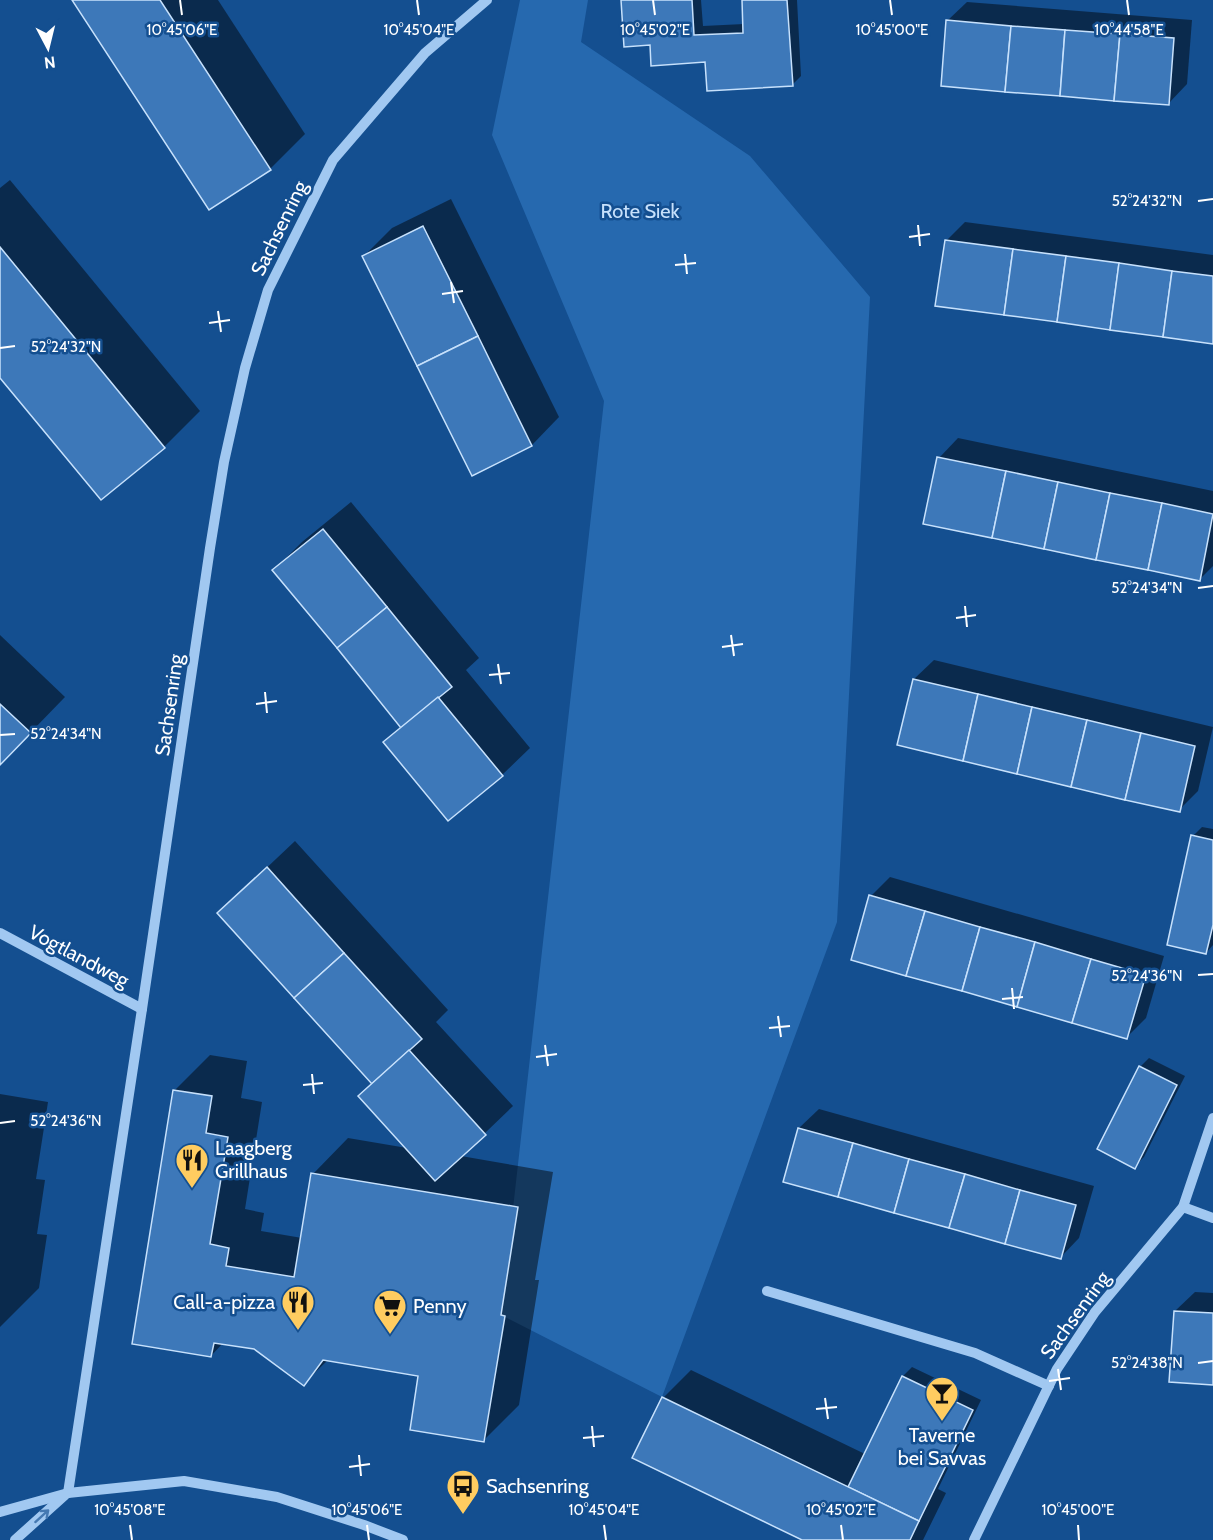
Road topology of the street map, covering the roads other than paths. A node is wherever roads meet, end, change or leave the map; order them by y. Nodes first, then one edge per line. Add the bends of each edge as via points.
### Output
1 (487, 0) edge
2 (0, 933) edge
3 (142, 1009) junction
4 (1213, 1118) edge
5 (1183, 1206) junction
6 (1213, 1218) edge
7 (768, 1291) dead end
8 (1049, 1386) junction
9 (68, 1493) junction
10 (0, 1512) edge
11 (15, 1540) edge
12 (403, 1540) edge
13 (974, 1540) edge

1 - 3 street, Sachsenring via 425,54 333,160 268,290 237,397 224,462
2 - 3 street, Vogtlandweg
3 - 9 street, Sachsenring
4 - 5 street, Sachsenring
5 - 6 street
5 - 8 street, Sachsenring via 1095,1312
7 - 8 street via 975,1353
8 - 13 street, Sachsenring
9 - 10 street
11 -> 9 street
9 - 12 street via 184,1481 277,1497

